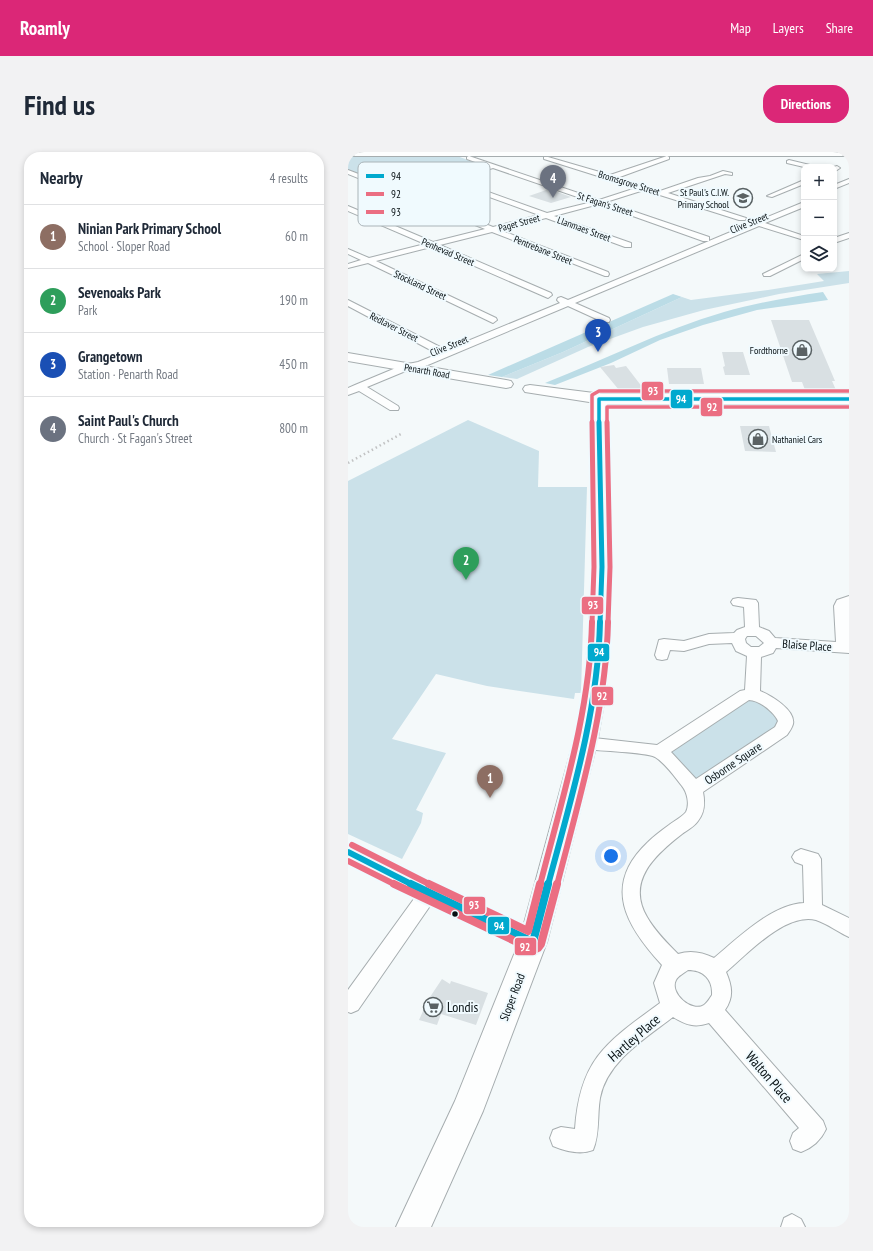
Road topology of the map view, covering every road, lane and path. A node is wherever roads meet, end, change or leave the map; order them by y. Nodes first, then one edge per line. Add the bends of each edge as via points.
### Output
1 (413, 153) edge
2 (624, 153) edge
3 (674, 153) edge
4 (723, 153) edge
5 (801, 153) edge
6 (348, 154) edge
7 (468, 154) edge
8 (540, 154) junction
9 (605, 154) junction
10 (849, 154) edge
11 (485, 162) edge
12 (789, 162) dead end
13 (490, 164) edge
14 (801, 165) edge
15 (494, 166) junction
16 (572, 166) junction
17 (490, 167) edge
18 (348, 172) edge
19 (730, 174) dead end
20 (358, 176) edge
21 (609, 178) junction
22 (849, 181) edge
23 (801, 183) edge
24 (849, 186) edge
25 (643, 188) junction
26 (837, 189) edge
27 (837, 189) edge
28 (661, 193) junction
29 (490, 195) edge
30 (770, 196) dead end
31 (801, 201) edge
32 (600, 202) junction
33 (801, 205) edge
34 (723, 206) dead end
35 (348, 208) edge
36 (714, 210) junction
37 (358, 212) edge
38 (546, 216) junction
39 (742, 218) dead end
40 (755, 222) junction
41 (389, 226) edge
42 (482, 226) edge
43 (492, 230) junction
44 (849, 235) edge
45 (801, 237) edge
46 (706, 239) junction
47 (837, 240) edge
48 (433, 245) junction
49 (628, 246) dead end
50 (348, 251) edge
51 (801, 257) edge
52 (369, 261) junction
53 (348, 266) edge
54 (605, 274) dead end
55 (767, 274) dead end
56 (548, 295) dead end
57 (564, 301) junction
58 (350, 308) edge
59 (493, 320) dead end
60 (606, 320) dead end
61 (443, 352) junction
62 (348, 357) edge
63 (406, 367) junction
64 (359, 387) junction
65 (348, 392) edge
66 (599, 399) junction
67 (849, 399) edge
68 (394, 408) dead end
69 (849, 600) edge
70 (738, 602) dead end
71 (752, 630) junction
72 (738, 638) junction
73 (770, 643) junction
74 (847, 648) edge
75 (754, 653) junction
76 (662, 655) dead end
77 (752, 694) junction
78 (585, 743) junction
79 (659, 752) junction
80 (694, 789) junction
81 (348, 852) edge
82 (801, 857) dead end
83 (429, 893) junction
84 (813, 911) junction
85 (849, 928) edge
86 (533, 942) junction
87 (675, 965) junction
88 (714, 970) junction
89 (351, 1003) dead end
90 (673, 1005) junction
91 (712, 1011) junction
92 (561, 1138) dead end
93 (801, 1141) dead end
94 (413, 1227) edge

1 - 6 street
1 - 7 street
2 - 3 street
2 - 9 street
3 - 4 street via 715,157
3 - 21 street via 670,157
4 - 5 street
5 - 10 street
7 - 8 street
7 - 11 street, St Fagan's Street
8 - 9 street
8 - 16 street, Bromsgrove Street via 542,157
9 - 16 street
12 - 14 street
13 - 15 street, St Fagan's Street
15 - 17 street
15 - 32 street, St Fagan's Street
16 - 21 street, Bromsgrove Street
18 - 20 street, Pentrebane Street
19 - 28 street via 725,172
21 - 25 street, Bromsgrove Street
22 - 26 street
23 - 30 street
24 - 27 street
25 - 28 street, Bromsgrove Street
25 - 32 street, Paget Street
28 - 36 street, Bromsgrove Street
29 - 38 street, Llanmaes Street
31 - 40 street, Clive Street
32 - 38 street, Paget Street
32 - 46 street, St Fagan's Street
33 - 40 street, Clive Street
34 - 36 street
35 - 37 street, Penhevad Street
36 - 39 street, Bromsgrove Street
38 - 43 street, Paget Street
38 - 49 street, Llanmaes Street
40 - 45 street
40 - 46 street, Clive Street
40 - 57 street, Clive Street
41 - 48 street, Penhevad Street
42 - 43 street, Pentrebane Street
43 - 48 street, Paget Street
43 - 54 street, Pentrebane Street
44 - 47 street
46 - 57 street, Clive Street
48 - 52 street, Paget Street
48 - 56 street, Penhevad Street
50 - 52 street, Stockland Street
51 - 55 street
52 - 53 street, Paget Street
52 - 59 street, Stockland Street
57 - 60 street
57 - 61 street, Clive Street
58 - 61 street, Redlaver Street
61 - 63 street, Clive Street via 420,365
62 - 63 street, Penarth Road
63 - 64 street, Clive Street
63 - 66 street, Penarth Road
64 - 65 street, Clive Street
64 - 68 street
66 - 67 street, Penarth Road
66 - 78 street, Sloper Road via 601,613 595,691
69 - 74 street, Blaise Place via 841,606
70 - 71 street via 751,603
71 - 72 street via 742,633
71 - 73 street via 765,634
72 - 75 street via 743,649
72 - 76 street via 709,639 684,646 664,644
73 - 74 street, Blaise Place
73 - 75 street via 768,649
75 - 77 street
77 - 79 street via 745,695
77 - 80 street, Osborne Square via 761,697 780,713 785,719 785,725 781,731
78 - 79 street
78 - 86 street, Sloper Road
79 - 80 street, Osborne Square via 677,767
80 - 87 street via 695,811 690,819 643,857 633,878 633,906 639,921
81 - 83 street
82 - 84 street via 812,859
83 - 86 street
83 - 89 street
84 - 85 street
84 - 88 street via 801,911 774,922
86 - 94 street, Sloper Road via 467,1111
87 - 88 street via 695,961 704,963
87 - 90 street via 665,982 666,992
88 - 91 street via 720,978 722,998
90 - 91 street via 683,1013 693,1016
90 - 92 street, Hartley Place via 614,1052 603,1065 591,1090 585,1142
91 - 93 street, Walton Place via 815,1129

